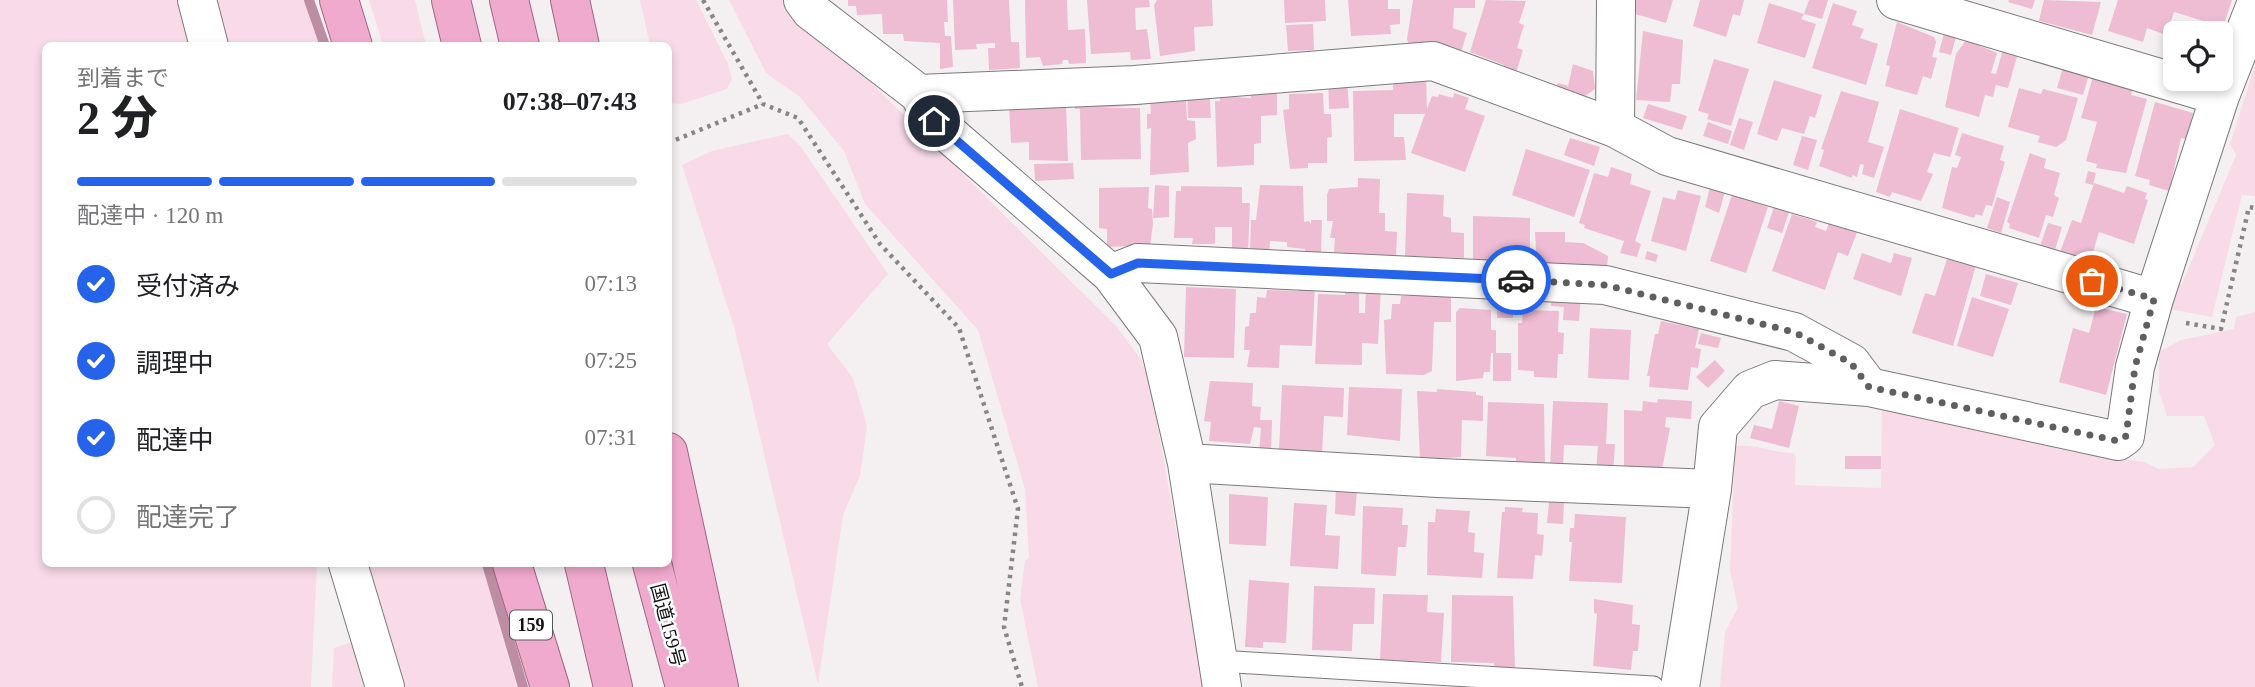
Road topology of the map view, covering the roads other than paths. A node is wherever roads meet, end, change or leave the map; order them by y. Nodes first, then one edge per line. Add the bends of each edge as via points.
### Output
1 (197, 0) edge
2 (340, 0) edge
3 (451, 0) edge
4 (509, 0) edge
5 (570, 0) edge
6 (803, 0) edge
7 (1616, 0) edge
8 (1896, 0) edge
9 (2255, 7) edge
10 (208, 42) edge
11 (352, 42) edge
12 (461, 42) edge
13 (519, 42) edge
14 (579, 42) edge
15 (919, 94) junction
16 (2220, 96) junction
17 (1615, 128) junction
18 (1111, 274) junction
19 (2151, 308) junction
20 (1869, 387) junction
21 (1187, 463) junction
22 (672, 470) edge
23 (1712, 489) junction
24 (349, 567) edge
25 (513, 567) edge
26 (585, 567) edge
27 (653, 567) edge
28 (1220, 674) edge
29 (385, 687) edge
30 (550, 687) edge
31 (613, 687) edge
32 (685, 687) edge
33 (719, 687) edge
34 (1653, 687) edge
35 (1680, 687) edge

1 - 10 street
2 - 11 highway
3 - 12 highway
4 - 13 highway
5 - 14 highway
6 - 15 street
7 - 17 street
8 - 16 street
9 - 16 street
15 - 17 street via 1135,85 1433,61
15 - 18 street via 934,121
16 - 19 street
17 - 19 street via 1667,156
18 - 20 street via 1138,263 1605,285 1794,332 1851,363
18 - 21 street via 1158,337
19 - 20 street via 2135,367 2126,436 2118,441
20 - 23 street via 1775,380 1750,390 1718,427
21 - 23 street
21 - 28 street
22 - 33 highway
23 - 35 street
24 - 29 street
25 - 30 highway, 159
26 - 31 highway
27 - 32 highway, 国道159号
28 - 34 lane

